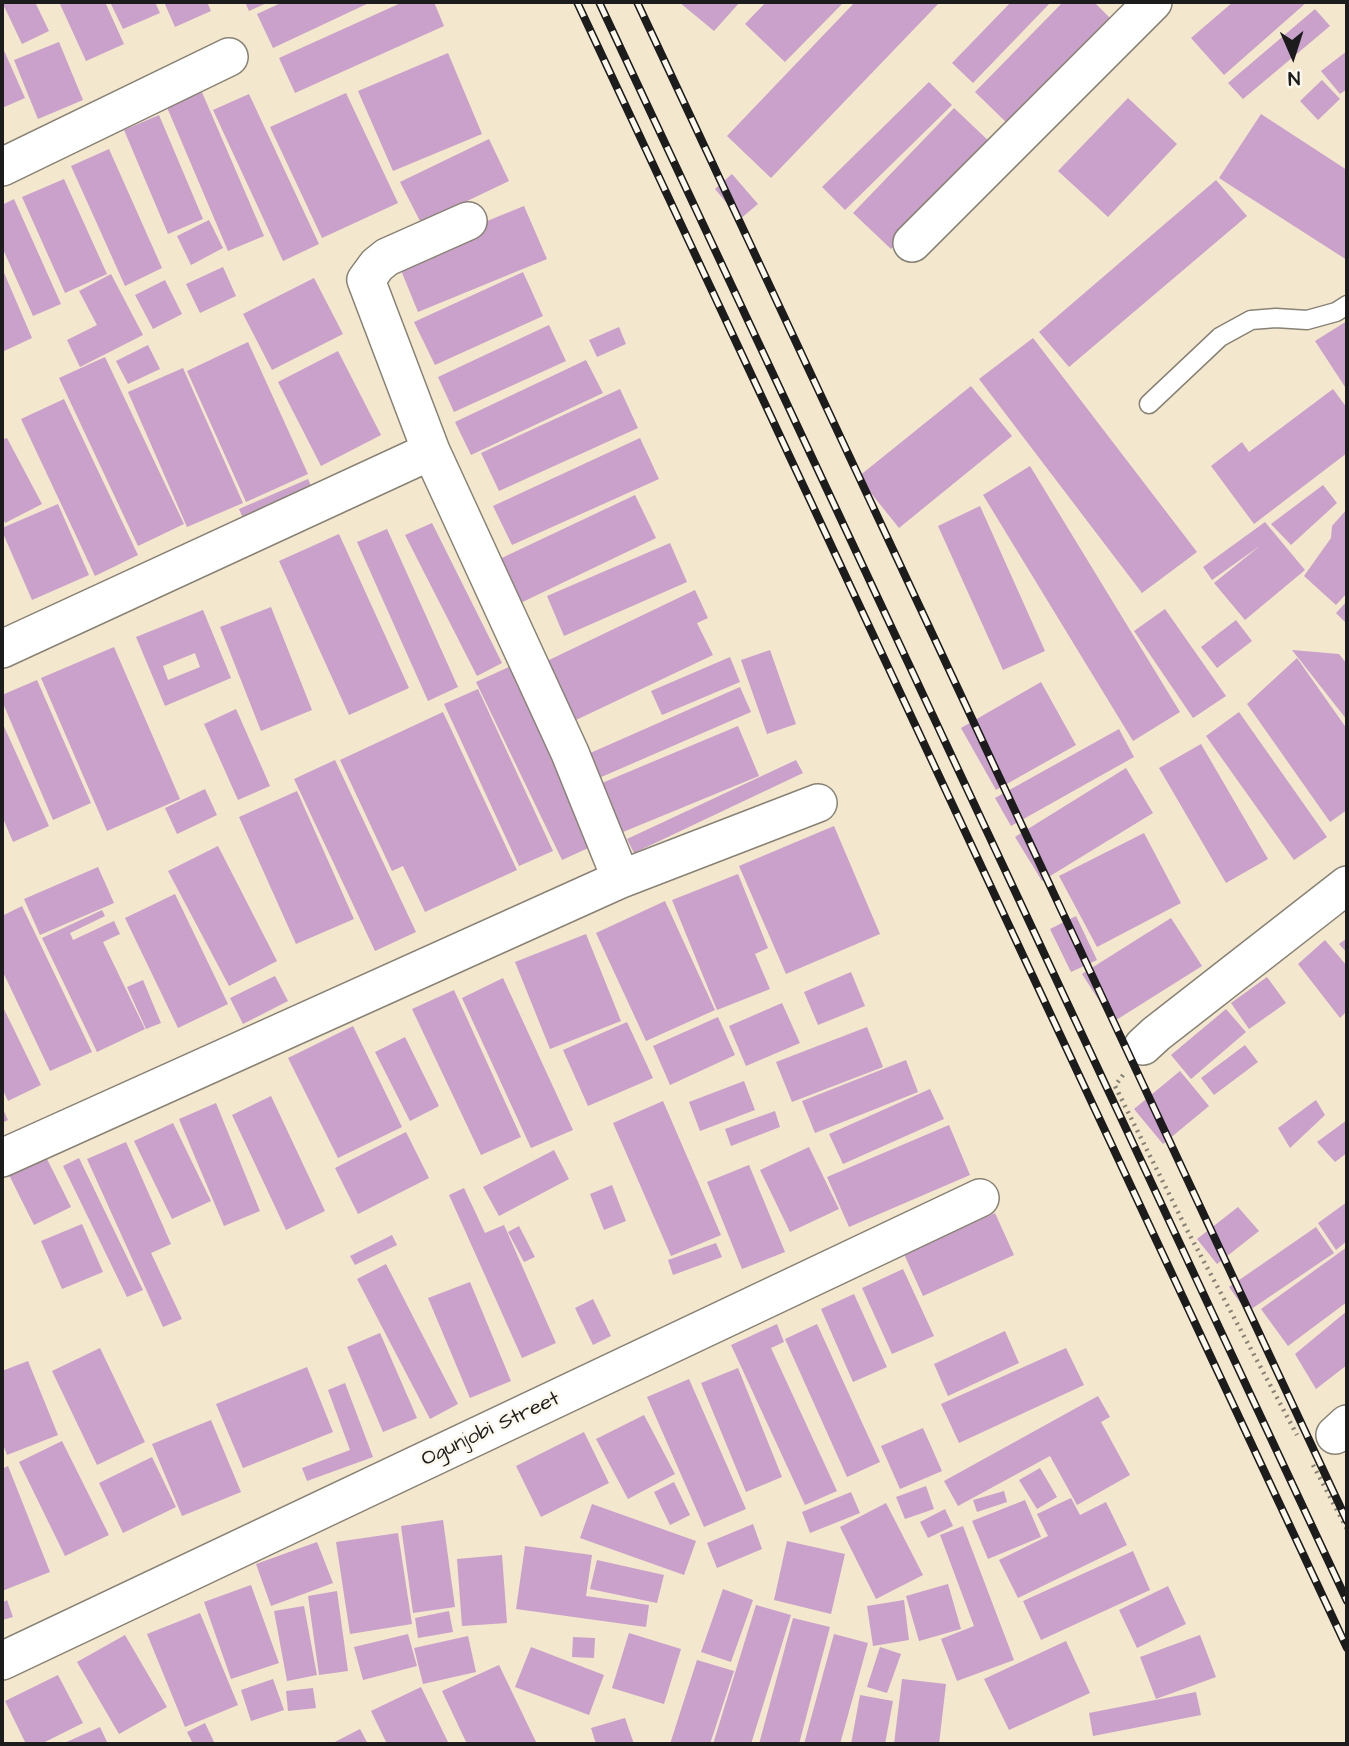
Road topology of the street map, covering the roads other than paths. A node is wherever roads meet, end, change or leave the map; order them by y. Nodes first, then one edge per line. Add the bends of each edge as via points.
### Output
1 (1153, 2) edge
2 (229, 57) dead end
3 (2, 167) edge
4 (468, 221) dead end
5 (912, 243) dead end
6 (1347, 305) edge
7 (1149, 404) dead end
8 (432, 451) junction
9 (2, 649) edge
10 (818, 803) dead end
11 (621, 879) junction
12 (1347, 885) edge
13 (1143, 1046) road end
14 (2, 1158) edge
15 (980, 1198) dead end
16 (2, 1661) edge

1 - 5 street
2 - 3 street
4 - 8 street via 387,257 366,280
6 - 7 lane via 1307,320 1251,320 1220,337
8 - 9 street
8 - 11 street via 570,753
10 - 11 street
11 - 14 street
12 - 13 street
15 - 16 street, Ogunjobi Street

